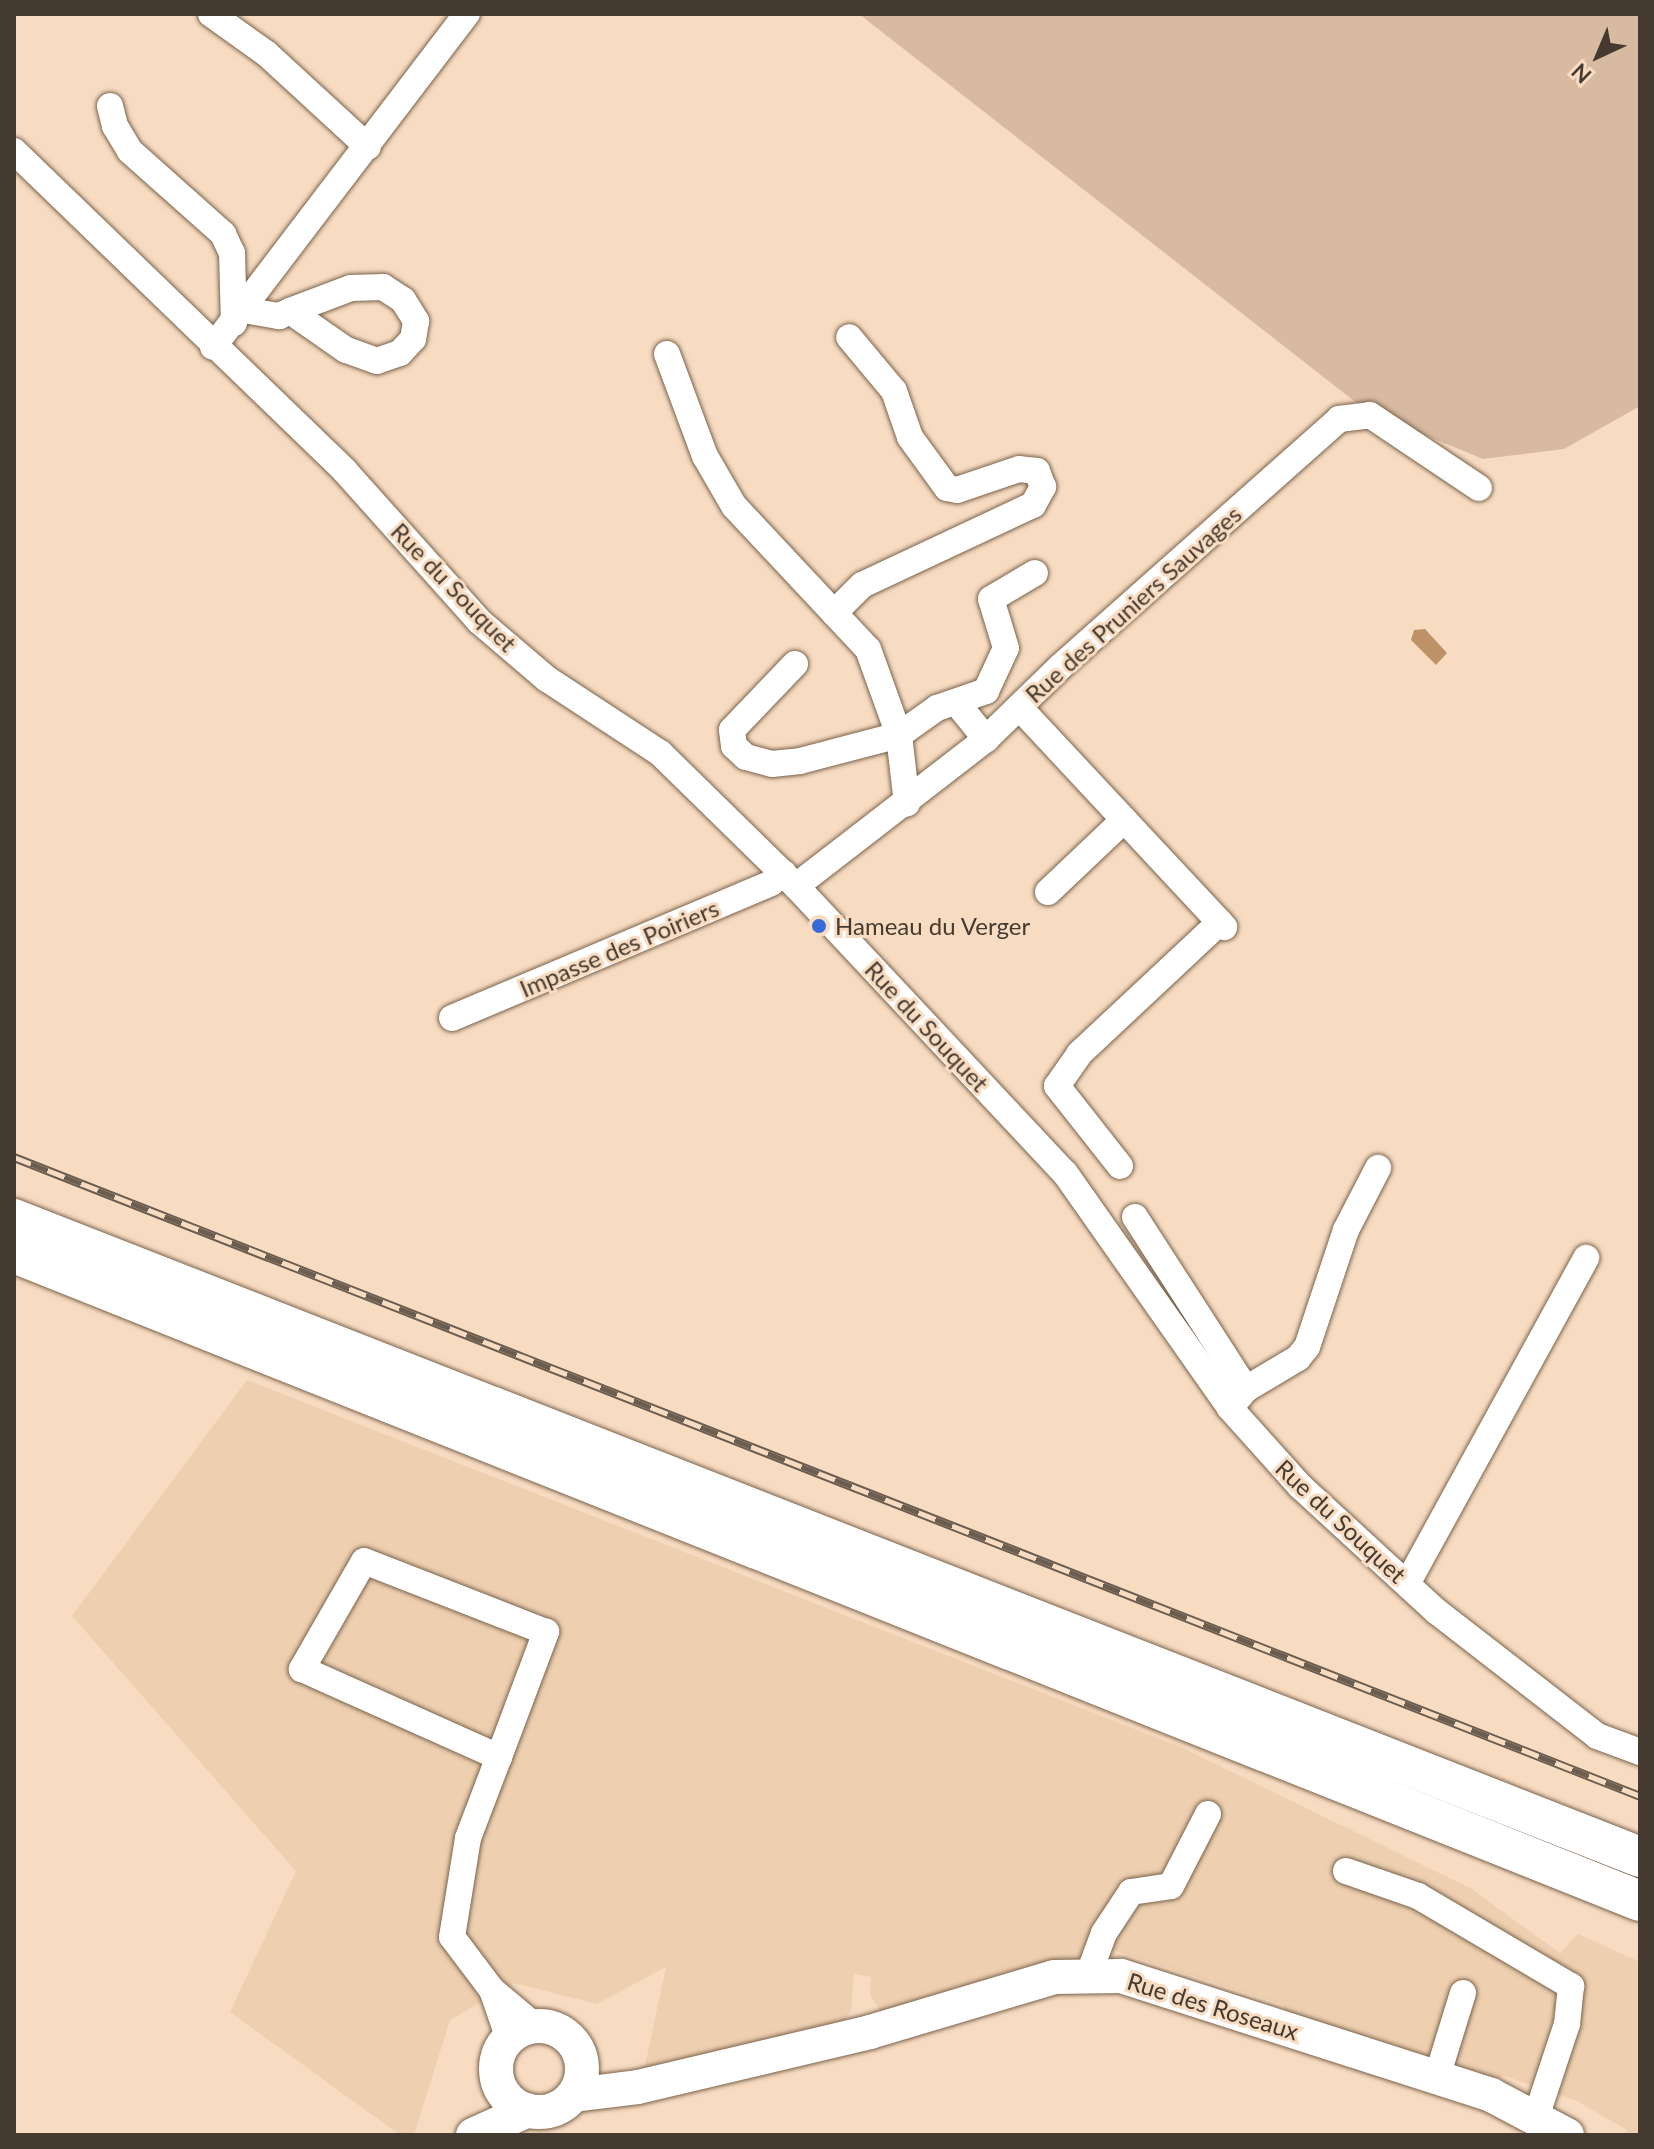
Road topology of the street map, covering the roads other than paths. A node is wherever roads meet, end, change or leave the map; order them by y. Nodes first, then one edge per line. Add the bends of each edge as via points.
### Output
1 (211, 14) edge
2 (467, 14) edge
3 (110, 106) dead end
4 (368, 147) junction
5 (14, 151) edge
6 (290, 311) dead end
7 (239, 316) junction
8 (849, 337) dead end
9 (213, 347) junction
10 (667, 354) dead end
11 (1479, 488) dead end
12 (1035, 573) dead end
13 (834, 613) junction
14 (795, 664) dead end
15 (956, 702) junction
16 (1019, 707) junction
17 (899, 735) junction
18 (986, 739) junction
19 (907, 804) junction
20 (1124, 820) junction
21 (789, 879) junction
22 (1048, 892) dead end
23 (452, 1018) dead end
24 (1120, 1166) dead end
25 (1378, 1168) dead end
26 (1135, 1217) dead end
27 (14, 1219) edge
28 (14, 1253) edge
29 (1586, 1258) dead end
30 (1238, 1399) junction
31 (1408, 1582) junction
32 (1640, 1752) edge
33 (499, 1757) junction
34 (1294, 1761) junction
35 (1208, 1814) dead end
36 (1640, 1857) edge
37 (1346, 1871) dead end
38 (1640, 1892) edge
39 (1640, 1901) edge
40 (1088, 1976) junction
41 (1463, 1993) dead end
42 (522, 2033) junction
43 (1437, 2077) junction
44 (578, 2083) junction
45 (516, 2102) junction
46 (1536, 2117) junction
47 (481, 2130) edge
48 (1567, 2135) edge

1 - 4 street via 303,85
2 - 4 street
3 - 7 street via 130,151 223,234 232,253
4 - 7 street
5 - 9 street, Rue du Souquet
6 - 7 street
7 - 9 street
8 - 13 street via 894,391 910,437 947,488 957,490 1019,469 1037,471 1043,487 1033,505 862,585
9 - 21 street, Rue du Souquet via 345,471 479,621 547,679 660,753
10 - 13 street via 705,456 734,506
11 - 16 street, Rue des Pruniers Sauvages via 1370,415 1339,419
12 - 15 street via 991,599 1006,648 1003,664 986,691
13 - 17 street via 868,649
14 - 17 street via 732,730 734,746 746,757 772,764 800,761
15 - 17 street
15 - 18 street
16 - 18 street, Rue des Pruniers Sauvages
16 - 20 street
17 - 19 street
18 - 19 street, Rue des Pruniers Sauvages
19 - 21 street, Rue des Pruniers Sauvages
20 - 22 street
20 - 24 street via 1222,924 1079,1054 1057,1086
21 - 23 street, Impasse des Poiriers
21 - 30 street, Rue du Souquet via 1065,1173
25 - 30 street via 1346,1230 1307,1347
26 - 30 street via 1240,1372
27 - 36 highway
28 - 34 highway
29 - 31 street
30 - 31 street, Rue du Souquet via 1300,1486
31 - 32 street, Rue du Souquet via 1436,1611 1597,1736
33 - 33 street via 546,1632 364,1561 302,1669
33 - 42 street via 468,1838 452,1937
34 - 38 highway
34 - 39 highway
35 - 40 street via 1171,1886 1131,1892 1104,1933
37 - 46 street via 1418,1896 1571,1986 1567,2024
40 - 43 main road, Rue des Roseaux via 1121,1976
40 - 44 main road, Rue des Roseaux via 1054,1977 870,2032 615,2090
41 - 43 street
42 - 44 main road via 563,2033 574,2043
42 - 45 main road via 497,2065
43 - 46 main road, Rue des Roseaux
44 - 45 main road, Rue des Roseaux via 553,2110
45 - 47 main road
46 - 48 main road, Rue des Roseaux

